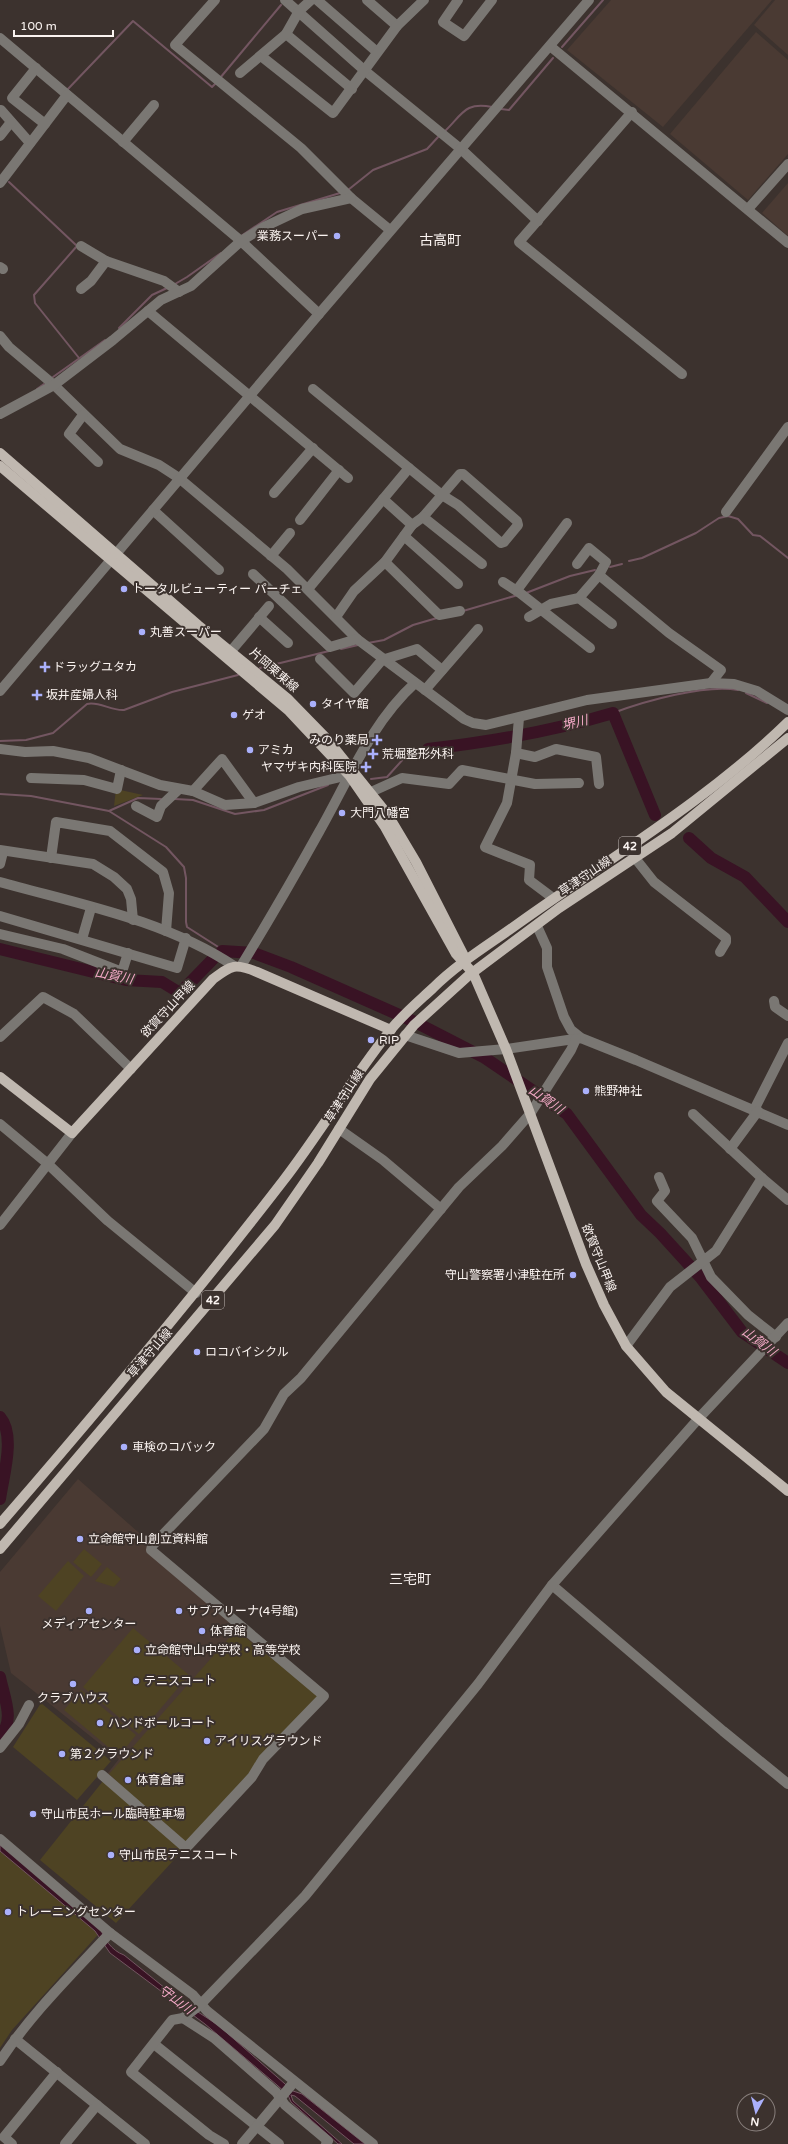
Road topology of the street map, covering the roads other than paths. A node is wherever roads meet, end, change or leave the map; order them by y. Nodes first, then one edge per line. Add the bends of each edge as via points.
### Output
1 (215, 0) edge
2 (285, 0) edge
3 (311, 0) edge
4 (316, 0) edge
5 (367, 0) edge
6 (458, 0) edge
7 (492, 0) edge
8 (590, 0) edge
9 (421, 1) edge
10 (299, 11) junction
11 (397, 26) junction
12 (286, 34) junction
13 (2, 42) edge
14 (550, 46) junction
15 (377, 52) junction
16 (261, 56) junction
17 (36, 68) junction
18 (364, 70) junction
19 (240, 73) dead end
20 (352, 89) junction
21 (67, 95) junction
22 (154, 105) dead end
23 (1, 110) edge
24 (632, 112) junction
25 (11, 122) junction
26 (45, 124) junction
27 (0, 136) edge
28 (123, 142) junction
29 (30, 143) junction
30 (462, 150) junction
31 (788, 164) edge
32 (0, 183) edge
33 (351, 198) junction
34 (748, 209) junction
35 (538, 221) junction
36 (390, 230) junction
37 (240, 241) junction
38 (788, 243) edge
39 (82, 246) dead end
40 (106, 261) junction
41 (81, 289) dead end
42 (179, 292) junction
43 (148, 311) junction
44 (319, 314) junction
45 (0, 336) edge
46 (682, 374) dead end
47 (54, 385) junction
48 (313, 389) dead end
49 (250, 396) junction
50 (0, 414) edge
51 (83, 415) junction
52 (788, 427) edge
53 (313, 448) junction
54 (0, 453) edge
55 (98, 462) dead end
56 (0, 466) edge
57 (409, 468) junction
58 (339, 470) junction
59 (180, 478) junction
60 (348, 478) dead end
61 (274, 494) dead end
62 (442, 495) junction
63 (383, 499) junction
64 (153, 510) junction
65 (726, 512) dead end
66 (423, 517) junction
67 (300, 520) dead end
68 (567, 524) dead end
69 (412, 525) junction
70 (290, 532) dead end
71 (404, 536) junction
72 (271, 556) junction
73 (114, 557) junction
74 (385, 562) junction
75 (482, 564) dead end
76 (577, 564) dead end
77 (218, 570) dead end
78 (253, 574) dead end
79 (599, 575) junction
80 (502, 582) dead end
81 (458, 584) dead end
82 (308, 589) junction
83 (521, 593) junction
84 (579, 598) junction
85 (269, 606) dead end
86 (542, 610) junction
87 (460, 611) dead end
88 (259, 617) junction
89 (336, 617) junction
90 (529, 617) dead end
91 (612, 624) dead end
92 (478, 629) dead end
93 (288, 643) dead end
94 (361, 643) junction
95 (590, 648) dead end
96 (231, 650) junction
97 (320, 659) dead end
98 (382, 660) junction
99 (442, 670) junction
100 (415, 682) junction
101 (711, 683) junction
102 (425, 690) junction
103 (0, 691) edge
104 (788, 710) edge
105 (519, 718) junction
106 (788, 722) edge
107 (788, 738) edge
108 (0, 749) edge
109 (516, 753) junction
110 (121, 770) junction
111 (351, 772) junction
112 (31, 778) dead end
113 (512, 778) junction
114 (579, 784) dead end
115 (599, 784) dead end
116 (179, 788) junction
117 (193, 791) junction
118 (371, 792) junction
119 (254, 803) junction
120 (136, 806) dead end
121 (2, 851) edge
122 (51, 858) junction
123 (635, 858) junction
124 (0, 864) edge
125 (0, 882) edge
126 (553, 898) junction
127 (92, 908) junction
128 (0, 916) edge
129 (133, 920) junction
130 (537, 926) junction
131 (166, 931) junction
132 (0, 934) edge
133 (186, 938) junction
134 (82, 939) junction
135 (720, 952) dead end
136 (128, 953) junction
137 (465, 962) junction
138 (238, 966) junction
139 (473, 973) junction
140 (774, 1001) dead end
141 (788, 1016) edge
142 (390, 1030) junction
143 (405, 1035) junction
144 (0, 1037) edge
145 (578, 1039) junction
146 (788, 1043) edge
147 (506, 1049) junction
148 (131, 1069) junction
149 (0, 1077) edge
150 (756, 1110) junction
151 (530, 1114) junction
152 (693, 1114) dead end
153 (0, 1124) edge
154 (788, 1125) edge
155 (339, 1129) junction
156 (72, 1133) junction
157 (730, 1149) junction
158 (48, 1164) junction
159 (659, 1177) dead end
160 (762, 1178) junction
161 (788, 1200) edge
162 (441, 1209) junction
163 (0, 1225) edge
164 (704, 1261) junction
165 (196, 1293) junction
166 (788, 1322) edge
167 (776, 1337) junction
168 (626, 1346) junction
169 (699, 1418) junction
170 (788, 1491) edge
171 (0, 1524) edge
172 (0, 1549) edge
173 (552, 1585) junction
174 (30, 1705) dead end
175 (0, 1748) edge
176 (102, 1775) dead end
177 (788, 1784) edge
178 (0, 1839) edge
179 (110, 1933) junction
180 (200, 2005) junction
181 (184, 2018) junction
182 (15, 2039) junction
183 (154, 2044) junction
184 (0, 2061) edge
185 (57, 2072) junction
186 (294, 2082) junction
187 (280, 2099) junction
188 (97, 2105) junction
189 (257, 2127) junction
190 (12, 2144) edge
191 (65, 2144) edge
192 (145, 2144) edge
193 (224, 2144) edge
194 (242, 2144) edge
195 (279, 2144) edge
196 (326, 2144) edge
197 (373, 2144) edge

1 - 33 street via 175,45 300,148
2 - 10 street
3 - 10 street
4 - 15 street
5 - 11 street
6 - 7 street via 443,22 464,36
8 - 14 street
9 - 11 street
10 - 12 street
10 - 18 street
11 - 15 street
12 - 16 street
12 - 20 street
13 - 17 street
14 - 24 street
14 - 30 street
15 - 18 street
16 - 19 street
16 - 20 street via 333,113
17 - 21 street
17 - 26 street via 12,98
18 - 20 street
18 - 30 street
21 - 26 street
21 - 28 street
22 - 28 street
23 - 25 street
24 - 34 street
24 - 35 street
25 - 27 street
25 - 29 street
26 - 29 street
28 - 37 street
29 - 32 street
30 - 35 street
30 - 36 street
31 - 34 street
33 - 36 street
33 - 37 street via 302,209
34 - 38 street
35 - 46 street via 519,242
36 - 44 street
37 - 42 street via 191,286
37 - 44 street
39 - 40 street
40 - 41 street via 91,281
40 - 42 street via 164,281
42 - 43 street via 161,300
43 - 47 street
43 - 49 street
44 - 49 street
45 - 47 street via 9,347
47 - 50 street
47 - 51 street
48 - 57 street
49 - 53 street
49 - 59 street
51 - 55 street via 69,434
51 - 59 street via 120,449 159,465
52 - 65 street
53 - 58 street
53 - 61 street
54 - 73 main road, 片岡栗東線
56 - 73 main road, 片岡栗東線
57 - 62 street
57 - 63 street
58 - 60 street
58 - 67 street
59 - 64 street
59 - 72 street
62 - 62 street via 460,474 464,474 517,521 518,525 501,543 458,505
62 - 66 street
63 - 69 street
63 - 82 street
64 - 73 street
64 - 77 street
66 - 69 street
66 - 75 street
68 - 83 street
69 - 71 street
70 - 72 street
71 - 74 street
71 - 81 street
72 - 82 street
73 - 96 main road, 片岡栗東線
73 - 103 street
73 - 111 main road, 片岡栗東線 via 289,711
74 - 87 street via 439,614
74 - 89 street via 354,591
76 - 79 street via 589,548 606,562
78 - 94 street via 330,647
79 - 84 street
79 - 101 street via 669,633 721,670
80 - 83 street
82 - 89 street
83 - 86 street
84 - 86 street via 550,604
84 - 91 street
85 - 88 street
86 - 90 street
86 - 95 street
88 - 93 street
88 - 96 street
89 - 94 street
92 - 99 street
94 - 98 street
96 - 111 main road, 片岡栗東線 via 287,698 327,739
97 - 98 street via 354,694
98 - 99 street via 417,649
98 - 100 street
99 - 102 street
100 - 102 street
100 - 111 street via 391,708
101 - 104 street via 734,684 757,691
101 - 105 street via 587,700
102 - 105 street via 473,723 486,725
105 - 109 street
106 - 126 main road, 草津守山線 / 42 via 760,749 659,826
107 - 123 main road, 草津守山線 / 42 via 672,833
108 - 110 street via 24,752 53,751 89,758
109 - 113 street
109 - 115 street via 535,757 556,749 596,757
110 - 112 street via 117,789 84,780
110 - 116 street via 160,785
111 - 118 main road, 片岡栗東線
111 - 119 street
111 - 137 main road, 片岡栗東線 via 456,954
111 - 138 street via 316,838
113 - 114 street via 535,784
113 - 118 street via 462,770 449,784 402,778
113 - 126 street via 507,803 485,846 530,865 529,880
116 - 117 street
116 - 120 street via 161,806 157,817
117 - 119 street via 225,805
117 - 119 street via 222,758
118 - 137 main road, 片岡栗東線 via 416,862
121 - 122 street
121 - 124 street
122 - 129 street via 93,864 114,877 127,889 131,899
122 - 131 street via 56,822 110,831 163,872 169,893
123 - 130 main road, 草津守山線 / 42 via 559,908
123 - 135 street via 654,882 726,938
125 - 127 street
126 - 137 main road, 草津守山線 / 42
127 - 129 street
127 - 134 street
128 - 134 street
129 - 131 street
130 - 139 main road, 草津守山線 / 42
130 - 145 street via 547,948 547,967 564,1017
131 - 133 street
132 - 136 street via 63,949 122,972
133 - 136 street via 177,968
133 - 138 street
134 - 136 street
137 - 139 main road, 片岡栗東線
137 - 142 main road, 草津守山線 / 42 via 436,985
138 - 142 main road
138 - 148 main road, 欲賀守山甲線 via 213,979
139 - 143 main road, 草津守山線 / 42 via 431,1008
139 - 147 main road, 欲賀守山甲線
140 - 141 street via 775,1007
142 - 165 main road, 草津守山線 / 42 via 290,1173
143 - 147 street via 459,1053
143 - 155 main road, 草津守山線 / 42 via 370,1079
144 - 148 street via 43,996 74,1014
145 - 147 street
145 - 150 street
145 - 151 street
146 - 150 street
147 - 151 main road, 欲賀守山甲線
148 - 156 main road, 欲賀守山甲線
149 - 156 main road
150 - 154 street
150 - 157 street
151 - 162 street
151 - 168 main road, 欲賀守山甲線 via 592,1278
152 - 157 street
153 - 158 street
155 - 162 street via 383,1160
155 - 172 main road, 草津守山線 / 42 via 301,1188 251,1254
156 - 158 street
157 - 160 street
158 - 163 street
158 - 165 street via 108,1221
159 - 164 street via 665,1191 658,1201 692,1238
160 - 161 street
160 - 164 street via 716,1251
162 - 176 street via 301,1378 284,1394 264,1429 151,1550 324,1696 263,1759 252,1777 186,1848
164 - 167 street via 711,1277 748,1315
164 - 168 street via 670,1288
165 - 171 main road, 草津守山線 / 42
166 - 167 street
167 - 169 street
168 - 169 main road, 欲賀守山甲線 via 666,1392
169 - 170 main road, 欲賀守山甲線
169 - 173 street
173 - 177 street
173 - 180 street via 478,1684 339,1857
174 - 175 street
178 - 179 street
179 - 180 street via 193,1995
179 - 182 street
180 - 181 street
180 - 186 street
181 - 183 street via 172,2020
181 - 187 street via 214,2038 276,2092
182 - 184 street
182 - 185 street
183 - 189 street
183 - 193 street via 131,2072 209,2135
185 - 188 street
185 - 190 street via 4,2137
186 - 187 street
186 - 197 street
187 - 189 street
187 - 196 street via 328,2141
188 - 191 street
188 - 192 street
189 - 194 street
189 - 195 street

